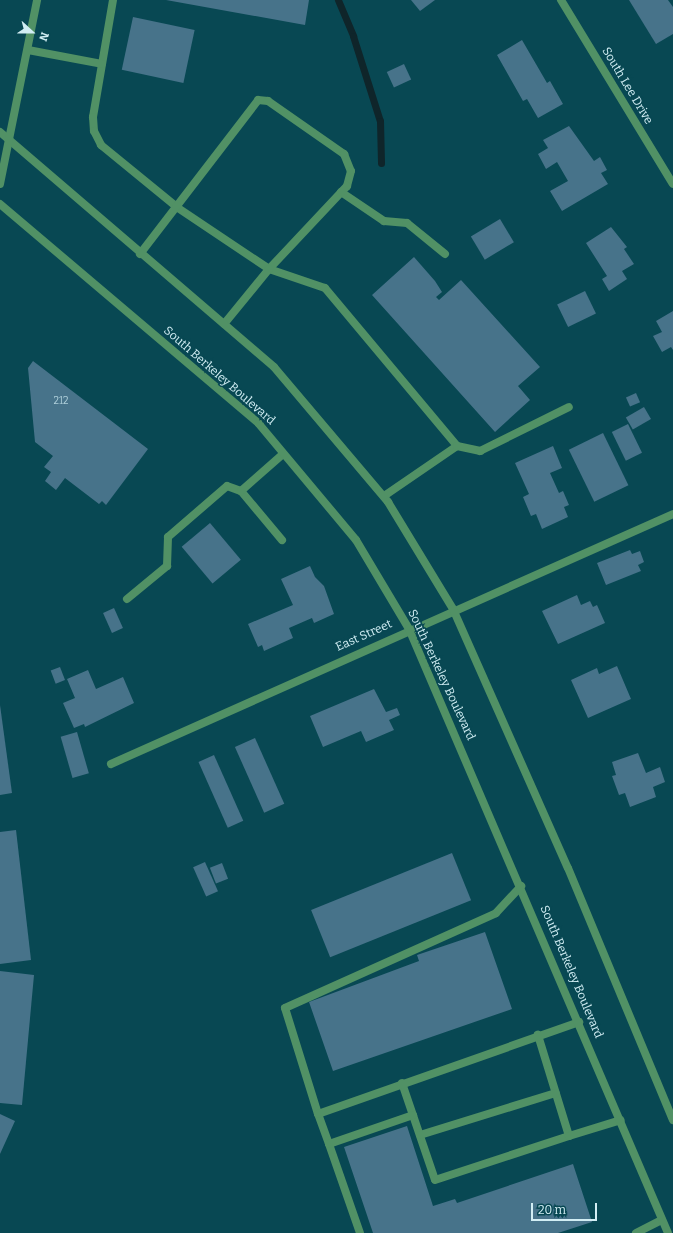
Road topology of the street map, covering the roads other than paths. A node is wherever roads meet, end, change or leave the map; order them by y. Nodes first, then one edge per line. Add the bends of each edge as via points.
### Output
1 (37, 0) edge
2 (113, 0) edge
3 (561, 0) edge
4 (28, 50) junction
5 (102, 64) junction
6 (0, 132) edge
7 (11, 143) junction
8 (0, 184) edge
9 (673, 184) edge
10 (342, 192) junction
11 (0, 204) edge
12 (178, 208) junction
13 (140, 254) junction
14 (445, 254) dead end
15 (269, 269) junction
16 (224, 324) junction
17 (569, 407) dead end
18 (458, 446) junction
19 (283, 454) junction
20 (241, 490) junction
21 (384, 496) junction
22 (673, 514) edge
23 (282, 540) dead end
24 (127, 598) dead end
25 (453, 609) junction
26 (409, 629) junction
27 (111, 764) dead end
28 (521, 886) junction
29 (579, 1022) junction
30 (538, 1035) junction
31 (402, 1082) junction
32 (556, 1093) junction
33 (669, 1101) edge
34 (318, 1114) junction
35 (413, 1115) junction
36 (621, 1120) junction
37 (673, 1120) edge
38 (420, 1135) junction
39 (569, 1136) junction
40 (329, 1144) junction
41 (662, 1220) junction
42 (360, 1233) edge
43 (636, 1233) edge
44 (668, 1233) edge

1 - 4 street
2 - 5 street
3 - 9 street, South Lee Drive
4 - 5 street
4 - 7 street
5 - 12 street via 93,117 94,131 101,144
6 - 7 street
7 - 8 street
7 - 13 street
10 - 12 street via 351,170 344,154 264,99 254,104
10 - 14 street via 384,220 407,223
10 - 15 street
11 - 19 street, South Berkeley Boulevard via 259,424
12 - 13 street
12 - 15 street
13 - 16 street
15 - 16 street
15 - 18 street via 325,288
16 - 21 street via 274,367
17 - 18 street via 480,451
18 - 21 street
19 - 20 street
19 - 26 street, South Berkeley Boulevard via 356,540
20 - 23 street
20 - 24 street via 227,486 168,537 168,566
21 - 25 street
22 - 25 street, East Street
25 - 26 street, East Street
25 - 33 street
26 - 27 street, East Street
26 - 28 street, South Berkeley Boulevard
28 - 29 street, South Berkeley Boulevard
28 - 34 street via 496,913 285,1008
29 - 30 street
29 - 36 street, South Berkeley Boulevard
30 - 31 street
30 - 32 street
31 - 34 street
31 - 35 street
32 - 38 street
32 - 39 street
33 - 37 street
34 - 40 street
35 - 38 street
35 - 40 street
36 - 39 street
36 - 41 street, South Berkeley Boulevard
38 - 39 street via 435,1180
40 - 42 street
41 - 43 street
41 - 44 street, South Berkeley Boulevard

